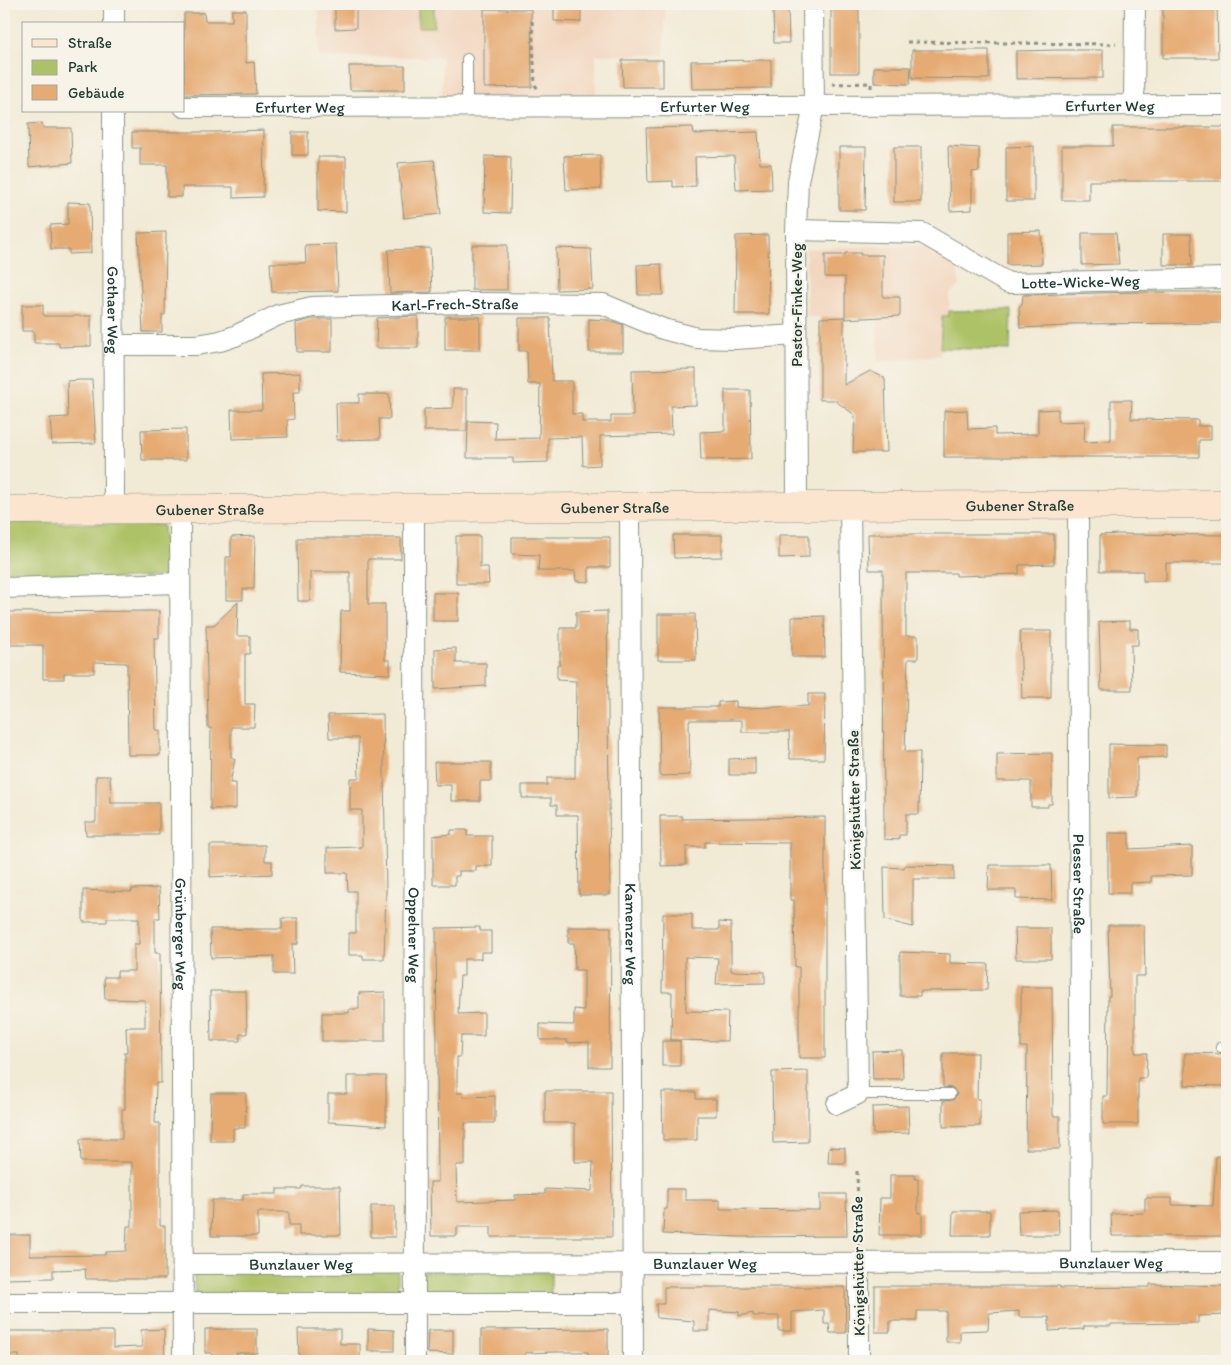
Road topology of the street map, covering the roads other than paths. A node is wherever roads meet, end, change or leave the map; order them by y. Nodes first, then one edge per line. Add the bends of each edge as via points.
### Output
1 (114, 4) edge
2 (813, 4) edge
3 (1135, 4) edge
4 (114, 22) edge
5 (467, 59) dead end
6 (1134, 105) junction
7 (1227, 105) edge
8 (814, 106) junction
9 (185, 107) edge
10 (467, 107) junction
11 (113, 112) edge
12 (796, 230) junction
13 (1227, 278) edge
14 (796, 335) junction
15 (114, 345) junction
16 (1227, 504) edge
17 (797, 506) junction
18 (850, 506) junction
19 (1078, 506) junction
20 (114, 508) junction
21 (180, 508) junction
22 (630, 508) junction
23 (414, 509) junction
24 (4, 510) edge
25 (180, 583) junction
26 (4, 588) edge
27 (858, 1094) junction
28 (950, 1094) dead end
29 (837, 1104) dead end
30 (633, 1261) junction
31 (414, 1262) junction
32 (1081, 1262) junction
33 (1227, 1262) edge
34 (859, 1263) junction
35 (183, 1264) junction
36 (4, 1303) edge
37 (633, 1303) junction
38 (183, 1304) junction
39 (414, 1304) junction
40 (183, 1361) edge
41 (415, 1361) edge
42 (633, 1361) edge
43 (859, 1361) edge

1 - 4 street
2 - 8 street, Pastor-Finke-Weg
3 - 6 street
5 - 10 lane
6 - 7 street, Erfurter Weg
6 - 8 street, Erfurter Weg
8 - 10 street, Erfurter Weg
8 - 12 street, Pastor-Finke-Weg via 798,181
9 - 10 street, Erfurter Weg
11 - 15 street, Gothaer Weg
12 - 13 street, Lotte-Wicke-Weg via 922,232 1008,283
12 - 14 street, Pastor-Finke-Weg via 802,273
14 - 15 street, Karl-Frech-Straße via 697,338 663,329 603,304 448,304 312,306 278,315 220,341 197,345
14 - 17 street, Pastor-Finke-Weg
15 - 20 street, Gothaer Weg
16 - 19 street, Gubener Straße
17 - 18 street, Gubener Straße
17 - 22 street, Gubener Straße
18 - 19 street, Gubener Straße
18 - 27 street, Königshütter Straße
19 - 32 street, Plesser Straße
20 - 21 street, Gubener Straße
20 - 24 street, Gubener Straße
21 - 23 street, Gubener Straße
21 - 25 street, Grünberger Weg
22 - 23 street, Gubener Straße
22 - 30 street, Kamenzer Weg
23 - 31 street, Oppelner Weg
25 - 26 street
25 - 35 street, Grünberger Weg
27 - 28 lane
27 - 29 street
30 - 31 street, Bunzlauer Weg
30 - 34 street, Bunzlauer Weg
30 - 37 street, Kamenzer Weg
31 - 35 street, Bunzlauer Weg
31 - 39 street, Oppelner Weg
32 - 33 street, Bunzlauer Weg
32 - 34 street, Bunzlauer Weg
34 - 43 street, Königshütter Straße
35 - 38 street, Grünberger Weg
36 - 38 street
37 - 39 street
37 - 42 street, Kamenzer Weg
38 - 39 street
38 - 40 street, Grünberger Weg
39 - 41 street, Oppelner Weg

